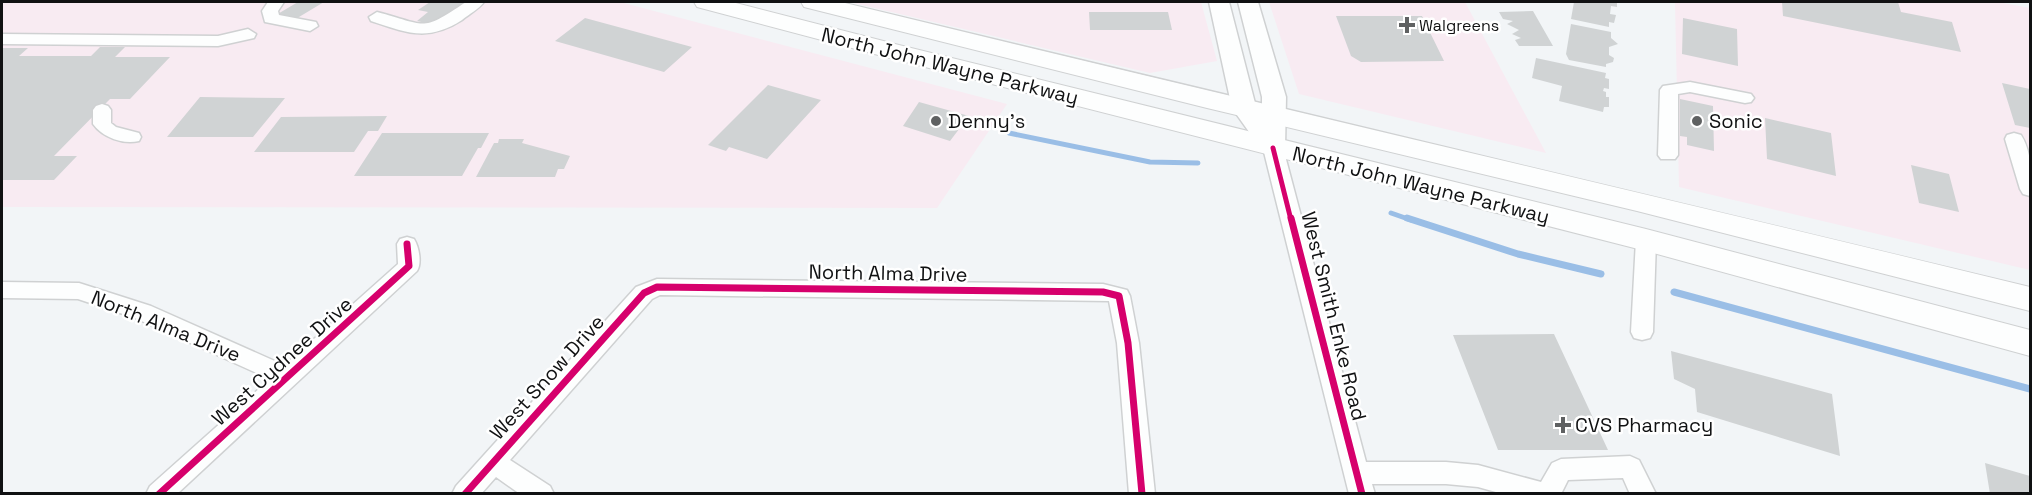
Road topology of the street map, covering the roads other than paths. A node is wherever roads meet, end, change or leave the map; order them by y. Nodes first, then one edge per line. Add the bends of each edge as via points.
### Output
1 (277, 2) edge
2 (476, 2) edge
3 (706, 2) edge
4 (813, 2) edge
5 (1220, 2) edge
6 (1248, 2) edge
7 (376, 17) dead end
8 (316, 22) dead end
9 (248, 34) dead end
10 (2, 39) edge
11 (1745, 98) dead end
12 (1244, 108) junction
13 (102, 110) dead end
14 (1274, 115) junction
15 (132, 137) dead end
16 (2014, 138) dead end
17 (1273, 148) junction
18 (1668, 155) dead end
19 (2031, 189) edge
20 (1646, 240) junction
21 (407, 244) dead end
22 (657, 287) joint
23 (2, 290) edge
24 (2031, 299) edge
25 (1642, 332) dead end
26 (2031, 343) edge
27 (293, 373) junction
28 (493, 462) junction
29 (1359, 483) edge
30 (1482, 485) edge
31 (159, 494) edge
32 (465, 494) edge
33 (541, 494) edge
34 (1142, 494) edge
35 (1546, 494) edge
36 (1643, 494) edge

1 - 8 street via 270,11 271,18
2 - 7 street via 440,26 421,32
3 - 17 highway, North John Wayne Parkway
4 - 12 highway
5 - 12 main road, West Smith Enke Road
6 - 14 main road, West Smith Enke Road via 1274,98
9 - 10 street via 218,42
11 - 18 street via 1690,87 1669,90
12 - 14 highway
12 - 17 main road, West Smith Enke Road
13 - 15 street via 102,123 109,130
14 - 17 main road, West Smith Enke Road
14 - 24 highway
16 - 19 street
17 - 20 highway, North John Wayne Parkway
17 - 29 street, West Smith Enke Road
20 - 25 street
20 - 26 highway, North John Wayne Parkway
21 - 27 street, West Cydnee Drive via 409,266
22 - 28 street, West Snow Drive via 644,293
22 - 34 street, North Alma Drive via 1103,292 1119,296 1128,343
23 - 27 street, North Alma Drive via 79,291 143,312 274,371
27 - 31 street, West Cydnee Drive
28 - 32 street, West Snow Drive
28 - 33 street
29 - 30 street via 1446,473
30 - 35 street
35 - 36 street via 1561,471 1630,467

